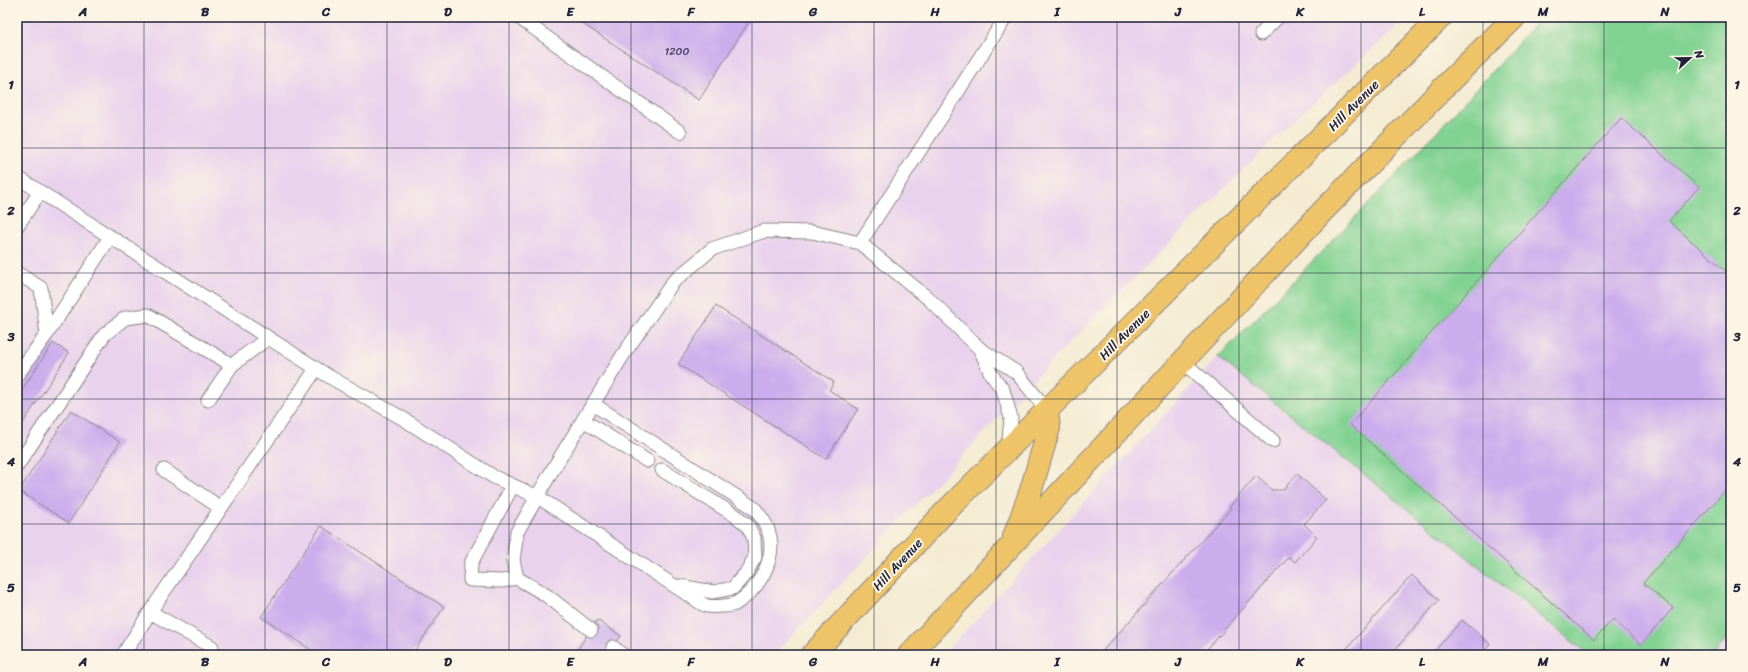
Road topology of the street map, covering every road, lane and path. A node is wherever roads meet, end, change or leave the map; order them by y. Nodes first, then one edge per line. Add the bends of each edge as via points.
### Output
1 (518, 17) edge
2 (1006, 17) edge
3 (1278, 17) edge
4 (1441, 17) edge
5 (1515, 17) edge
6 (1260, 34) dead end
7 (680, 132) dead end
8 (17, 177) edge
9 (40, 192) junction
10 (17, 226) edge
11 (110, 237) junction
12 (860, 243) junction
13 (17, 273) edge
14 (46, 334) junction
15 (268, 338) junction
16 (980, 349) junction
17 (1183, 362) junction
18 (232, 365) junction
19 (316, 369) junction
20 (17, 375) edge
21 (208, 400) dead end
22 (593, 404) junction
23 (1047, 410) junction
24 (583, 420) junction
25 (1272, 441) dead end
26 (1008, 450) junction
27 (647, 461) dead end
28 (17, 466) edge
29 (164, 470) dead end
30 (662, 470) dead end
31 (512, 487) junction
32 (538, 497) junction
33 (221, 508) junction
34 (1011, 546) junction
35 (517, 578) junction
36 (673, 585) junction
37 (150, 612) junction
38 (591, 630) dead end
39 (212, 647) dead end
40 (123, 655) edge
41 (812, 655) edge
42 (909, 655) edge

1 - 7 lane
2 - 12 lane
3 - 6 lane
4 - 23 main road, Hill Avenue
5 - 17 main road via 1322,212
8 - 9 lane
9 - 10 lane
9 - 11 lane
11 - 14 lane
11 - 15 lane
12 - 16 lane via 929,299
12 - 22 lane via 812,232 764,231 712,249 673,282
13 - 14 lane via 41,288
14 - 20 lane
15 - 18 lane
15 - 19 lane
16 - 23 lane via 1016,372
16 - 26 lane via 991,374 1003,390 1010,418
17 - 25 lane
17 - 34 main road
18 - 21 lane
18 - 28 lane via 148,314 125,318 104,335
19 - 31 lane via 402,418
19 - 33 lane
22 - 24 lane
22 - 36 lane via 754,508 764,519 770,537 771,552 764,574 752,591 734,605 708,606
23 - 26 main road, Hill Avenue
23 - 34 main road via 1049,428
24 - 27 lane
24 - 32 lane
26 - 41 main road, Hill Avenue via 945,512
29 - 33 lane
30 - 36 lane via 736,516 748,526 754,538 755,557 746,573 732,588 713,592
31 - 32 lane
31 - 35 lane via 471,563 470,580 503,581
32 - 35 lane via 517,532 513,560
32 - 36 lane
33 - 37 lane
34 - 42 main road
35 - 38 lane via 546,595
37 - 39 lane
37 - 40 lane

